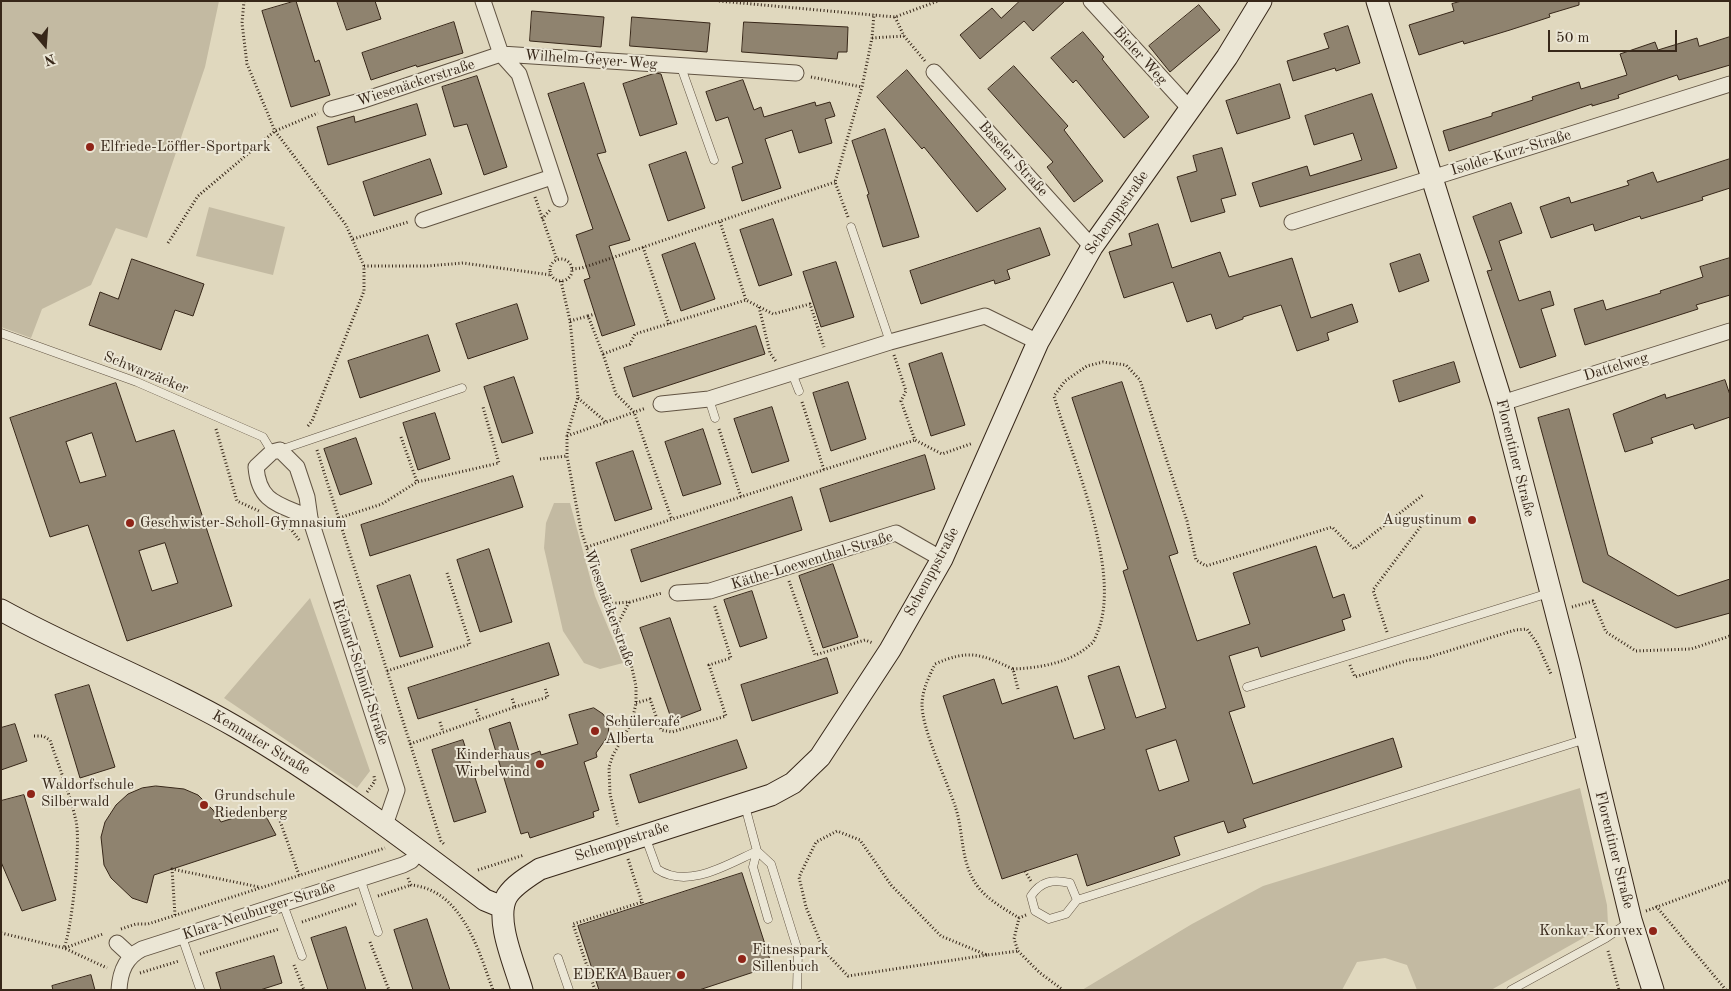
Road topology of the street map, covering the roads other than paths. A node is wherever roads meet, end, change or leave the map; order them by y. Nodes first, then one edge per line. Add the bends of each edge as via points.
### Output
1 (483, 1) edge
2 (1091, 1) edge
3 (1261, 1) edge
4 (1377, 1) edge
5 (501, 54) junction
6 (681, 67) junction
7 (934, 72) road end
8 (796, 73) road end
9 (1730, 84) edge
10 (331, 109) road end
11 (1190, 109) junction
12 (714, 160) dead end
13 (552, 177) junction
14 (1433, 177) junction
15 (560, 199) dead end
16 (423, 220) road end
17 (1292, 222) dead end
18 (851, 227) road end
19 (1092, 247) junction
20 (1730, 331) edge
21 (1, 333) edge
22 (890, 342) junction
23 (1038, 342) junction
24 (789, 374) junction
25 (462, 388) dead end
26 (799, 391) road end
27 (709, 400) junction
28 (1502, 403) junction
29 (661, 404) road end
30 (715, 418) road end
31 (276, 451) junction
32 (310, 518) junction
33 (942, 559) junction
34 (677, 593) road end
35 (1554, 602) junction
36 (1, 610) edge
37 (1248, 686) dead end
38 (1588, 739) junction
39 (744, 804) junction
40 (384, 825) junction
41 (645, 834) junction
42 (420, 851) junction
43 (757, 852) junction
44 (360, 878) junction
45 (1077, 900) junction
46 (284, 904) junction
47 (502, 907) junction
48 (768, 919) dead end
49 (1631, 920) junction
50 (378, 932) dead end
51 (115, 937) road end
52 (182, 937) junction
53 (130, 955) junction
54 (302, 956) dead end
55 (558, 958) dead end
56 (200, 989) edge
57 (119, 990) edge
58 (522, 990) edge
59 (568, 990) edge
60 (797, 990) edge
61 (1511, 990) edge
62 (1653, 990) edge

1 - 5 street
2 - 11 street, Bieler Weg
3 - 11 street, Schemppstraße
4 - 14 street, Florentiner Straße
5 - 6 street, Wilhelm-Geyer-Weg
5 - 10 street, Wiesenäckerstraße
5 - 13 street via 519,74
6 - 8 street, Wilhelm-Geyer-Weg
6 - 12 lane
7 - 19 street, Baseler Straße
9 - 14 street, Isolde-Kurz-Straße
11 - 19 street, Schemppstraße
13 - 15 street
13 - 16 street
14 - 17 street, Isolde-Kurz-Straße
14 - 28 street, Florentiner Straße
18 - 22 lane
19 - 23 street, Schemppstraße
20 - 28 street, Dattelweg
21 - 31 lane, Schwarzäcker via 136,382 211,414 263,437
22 - 23 street via 985,316
22 - 24 street
23 - 33 street, Schemppstraße
24 - 26 lane
24 - 27 street
25 - 31 lane
27 - 29 street
27 - 30 lane
28 - 35 street, Florentiner Straße
31 - 32 street, Richard-Schmid-Straße via 297,467
31 - 32 street via 256,467 257,484 268,500
32 - 40 street, Richard-Schmid-Straße via 398,790
33 - 34 street, Käthe-Loewenthal-Straße via 896,533 710,591
33 - 39 street, Schemppstraße via 890,650 820,757 793,783
35 - 37 lane via 1391,642
35 - 38 street, Florentiner Straße
36 - 40 street, Kemnater Straße via 154,683 226,722 297,763
38 - 45 lane
38 - 49 street, Florentiner Straße
39 - 41 street, Schemppstraße
39 - 43 lane
40 - 42 street, Kemnater Straße
41 - 43 lane via 658,869 676,878 690,878
41 - 47 street, Schemppstraße via 540,869 508,895
42 - 44 street, Klara-Neuburger-Straße via 403,865
42 - 47 street, Kemnater Straße via 485,900
43 - 48 lane via 753,867
43 - 60 lane via 770,864 798,952
44 - 46 street, Klara-Neuburger-Straße
44 - 50 lane
45 - 45 lane via 1066,914 1049,919 1035,911 1031,896 1037,886 1054,879 1070,883
46 - 52 street, Klara-Neuburger-Straße
46 - 54 lane
47 - 58 street via 506,937
49 - 61 lane via 1606,938
49 - 62 street, Florentiner Straße
51 - 53 street
52 - 53 street, Klara-Neuburger-Straße
52 - 56 lane
53 - 57 street via 122,972
55 - 59 lane

